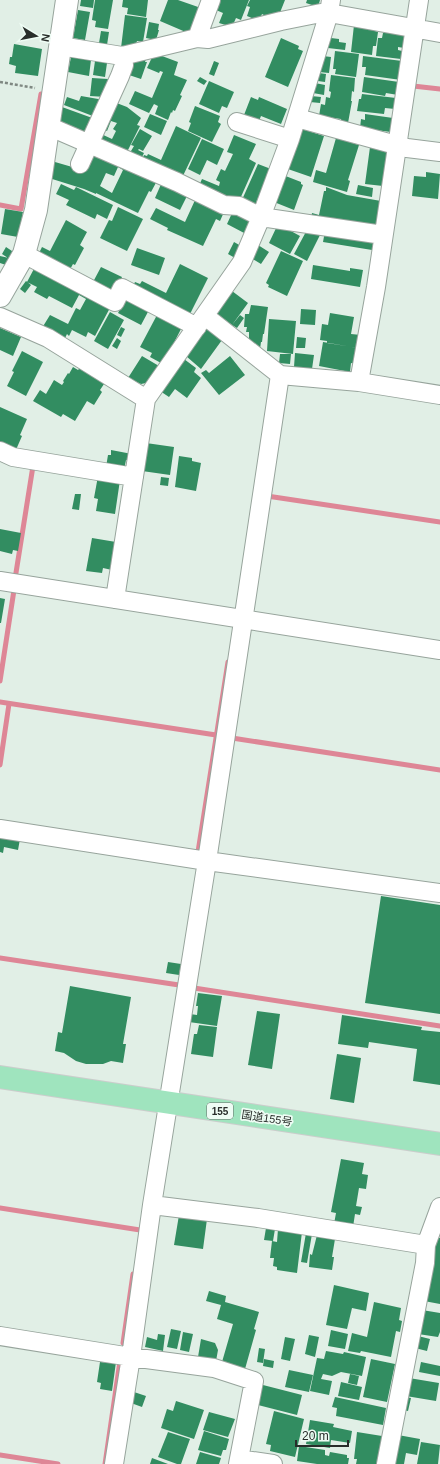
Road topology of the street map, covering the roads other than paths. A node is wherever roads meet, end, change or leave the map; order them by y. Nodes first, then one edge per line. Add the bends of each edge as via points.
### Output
1 (66, 0) edge
2 (211, 0) edge
3 (419, 0) edge
4 (330, 7) edge
5 (415, 29) junction
6 (440, 33) edge
7 (197, 38) junction
8 (60, 46) junction
9 (122, 56) junction
10 (297, 118) junction
11 (237, 122) dead end
12 (48, 126) junction
13 (290, 139) junction
14 (90, 144) junction
15 (397, 145) junction
16 (440, 152) edge
17 (80, 164) dead end
18 (261, 217) junction
19 (383, 235) junction
20 (24, 254) junction
21 (0, 296) edge
22 (0, 317) edge
23 (201, 322) junction
24 (280, 374) junction
25 (359, 382) junction
26 (440, 395) edge
27 (146, 399) junction
28 (0, 451) edge
29 (134, 477) junction
30 (0, 582) edge
31 (115, 599) junction
32 (243, 619) junction
33 (440, 650) edge
34 (0, 829) edge
35 (207, 860) junction
36 (440, 893) edge
37 (0, 1077) edge
38 (168, 1103) junction
39 (440, 1144) edge
40 (152, 1205) junction
41 (440, 1207) edge
42 (426, 1245) junction
43 (0, 1336) edge
44 (131, 1357) junction
45 (238, 1461) edge
46 (114, 1464) edge
47 (273, 1464) edge
48 (386, 1464) edge

1 - 8 street
2 - 7 street
3 - 5 street
4 - 5 street
4 - 7 street via 321,13 208,39
4 - 10 street
5 - 6 street
5 - 15 street
7 - 9 street
8 - 9 street
8 - 12 street
9 - 14 street via 124,65
10 - 13 street
10 - 15 street
11 - 13 street
12 - 14 street
12 - 20 street via 36,210
13 - 18 street
14 - 17 street
14 - 18 street via 224,205 239,206
15 - 16 street
15 - 19 street
18 - 19 street
18 - 23 street via 242,262
19 - 25 street
20 - 21 street
20 - 23 street via 115,302 122,288
22 - 27 street via 48,338
23 - 24 street
23 - 27 street
24 - 25 street
24 - 32 street
25 - 26 street
27 - 29 street
28 - 29 street via 13,457
29 - 31 street
30 - 31 street
31 - 32 street
32 - 33 street
32 - 35 street
34 - 35 street
35 - 36 street
35 - 38 street
37 - 38 highway, 国道155号 / 155
38 - 39 highway, 国道155号 / 155
38 - 40 street
40 - 42 street via 258,1218
40 - 44 street
41 - 42 street
42 - 48 street
43 - 44 street
44 - 45 street via 214,1368 254,1381
44 - 46 street
45 - 47 street

